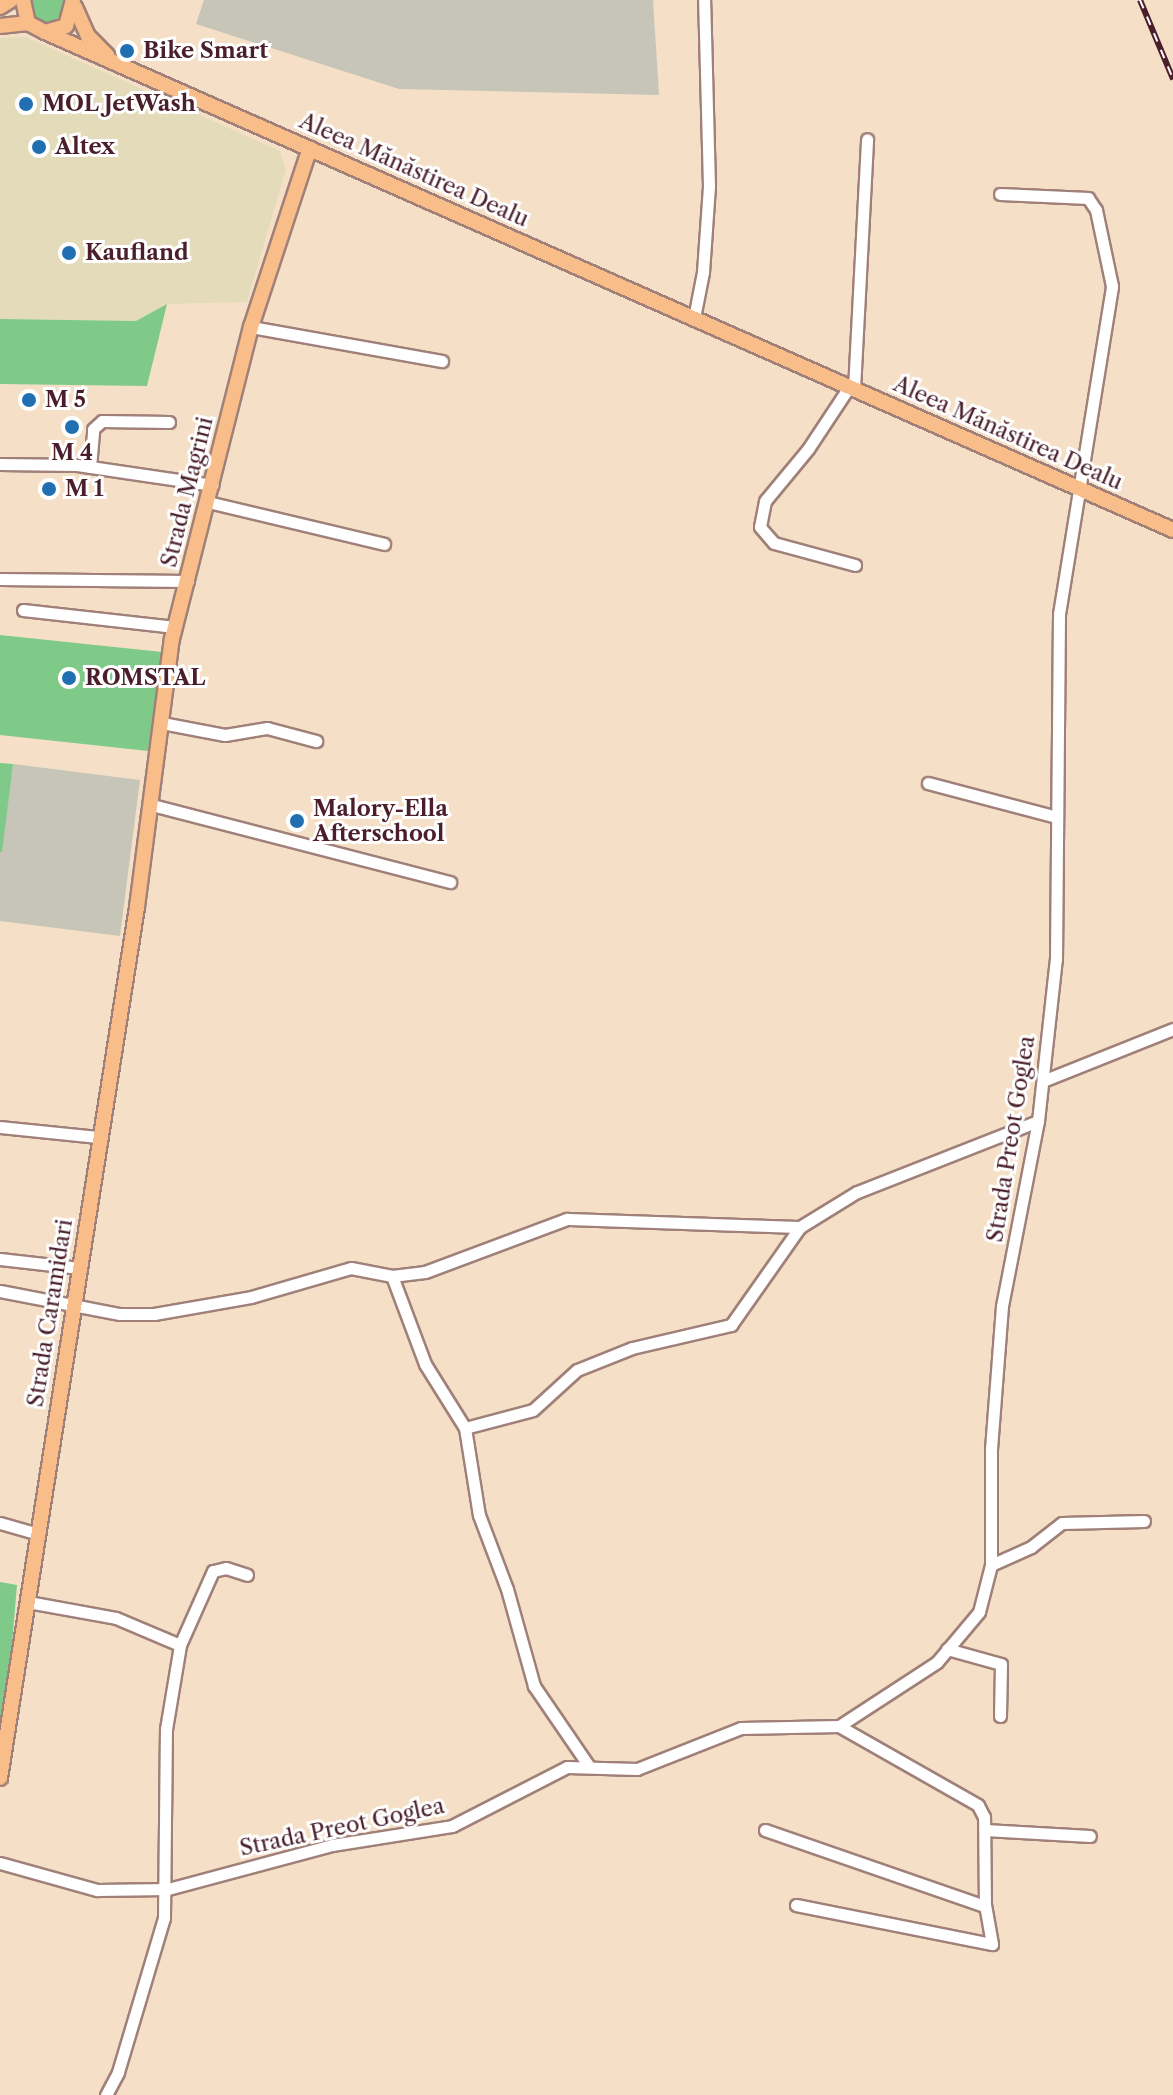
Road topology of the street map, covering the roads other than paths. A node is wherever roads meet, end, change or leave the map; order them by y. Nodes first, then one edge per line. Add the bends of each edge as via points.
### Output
1 (11, 0) edge
2 (23, 0) edge
3 (704, 0) edge
4 (74, 2) edge
5 (0, 7) edge
6 (28, 23) junction
7 (0, 26) edge
8 (45, 32) junction
9 (117, 62) junction
10 (867, 139) dead end
11 (310, 148) junction
12 (1000, 194) dead end
13 (694, 318) junction
14 (251, 327) junction
15 (442, 361) dead end
16 (852, 388) junction
17 (169, 422) dead end
18 (0, 464) edge
19 (90, 467) junction
20 (213, 485) junction
21 (1080, 489) junction
22 (208, 502) junction
23 (1173, 530) edge
24 (384, 544) dead end
25 (855, 565) dead end
26 (0, 579) edge
27 (188, 581) junction
28 (23, 610) dead end
29 (175, 627) junction
30 (162, 723) junction
31 (316, 741) dead end
32 (928, 783) dead end
33 (152, 805) junction
34 (1057, 817) junction
35 (145, 856) joint
36 (450, 882) dead end
37 (1173, 1029) edge
38 (1045, 1080) junction
39 (1038, 1121) junction
40 (0, 1127) edge
41 (99, 1137) junction
42 (800, 1227) junction
43 (0, 1259) edge
44 (79, 1268) junction
45 (392, 1276) junction
46 (0, 1291) edge
47 (73, 1305) junction
48 (465, 1428) junction
49 (1144, 1521) dead end
50 (0, 1523) edge
51 (38, 1534) junction
52 (991, 1565) junction
53 (247, 1575) dead end
54 (28, 1602) junction
55 (180, 1645) junction
56 (947, 1649) junction
57 (1000, 1716) dead end
58 (839, 1726) junction
59 (588, 1765) junction
60 (0, 1778) edge
61 (765, 1830) dead end
62 (985, 1830) junction
63 (1090, 1836) dead end
64 (0, 1863) edge
65 (168, 1889) junction
66 (796, 1905) dead end
67 (985, 1906) junction
68 (106, 2095) edge

1 - 5 main road
2 - 6 main road
3 - 13 street via 709,200
4 - 8 main road via 66,26
4 - 9 main road, Aleea Mănăstirea Dealu via 88,36
6 - 7 main road
6 - 8 main road, Aleea Mănăstirea Dealu
8 - 9 main road, Aleea Mănăstirea Dealu
9 - 11 main road, Aleea Mănăstirea Dealu
10 - 16 street
11 - 13 main road, Aleea Mănăstirea Dealu
11 - 14 main road, Strada Magrini
12 - 21 street, Strada Preot Goglea via 1088,198 1096,210 1111,297
13 - 16 main road, Aleea Mănăstirea Dealu
14 - 15 street
14 - 20 main road, Strada Magrini
16 - 21 main road, Aleea Mănăstirea Dealu
16 - 25 street via 765,501 760,527 774,543
17 - 19 street via 102,421 93,429
18 - 19 street
19 - 20 street
20 - 22 main road, Strada Magrini
21 - 23 main road, Aleea Mănăstirea Dealu
21 - 34 street, Strada Preot Goglea via 1058,637
22 - 24 street
22 - 27 main road, Strada Magrini
26 - 27 street
27 - 29 main road, Strada Magrini
28 - 29 street
29 - 30 main road, Strada Magrini
30 - 31 street via 225,735 267,728
30 - 33 main road, Strada Magrini
32 - 34 street
33 - 35 main road, Strada Magrini
33 - 36 street
34 - 38 street, Strada Preot Goglea via 1056,959
35 - 41 main road, Strada Caramidari
37 - 38 street
38 - 39 street, Strada Preot Goglea
39 - 42 street via 857,1192
39 - 52 street, Strada Preot Goglea via 1002,1306 991,1449
40 - 41 street
41 - 44 main road, Strada Caramidari
42 - 45 street via 567,1219 425,1272
42 - 48 street via 731,1325 632,1348 577,1370 533,1410
43 - 44 street
44 - 47 main road, Strada Caramidari
45 - 47 street via 351,1268 251,1297 154,1314
45 - 48 street via 425,1364
46 - 47 street
47 - 51 main road, Strada Caramidari
48 - 59 street via 479,1515 534,1686
49 - 52 street via 1062,1523 1031,1547
50 - 51 street
51 - 54 main road, Strada Caramidari
52 - 56 street, Strada Preot Goglea via 979,1612
53 - 55 street via 226,1568 213,1571
54 - 55 street via 116,1618
54 - 60 main road, Strada Caramidari
55 - 65 street via 166,1729
56 - 57 street via 1001,1664
56 - 58 street, Strada Preot Goglea via 896,1692
58 - 59 street, Strada Preot Goglea via 741,1728 637,1769
58 - 62 street, Strada Preot Goglea via 968,1795 984,1817
59 - 65 street, Strada Preot Goglea via 547,1775 452,1826 332,1845
61 - 67 street
62 - 63 street
62 - 67 street, Strada Preot Goglea
64 - 65 street, Strada Preot Goglea via 97,1890
65 - 68 street via 118,2072
66 - 67 street, Strada Preot Goglea via 992,1944

